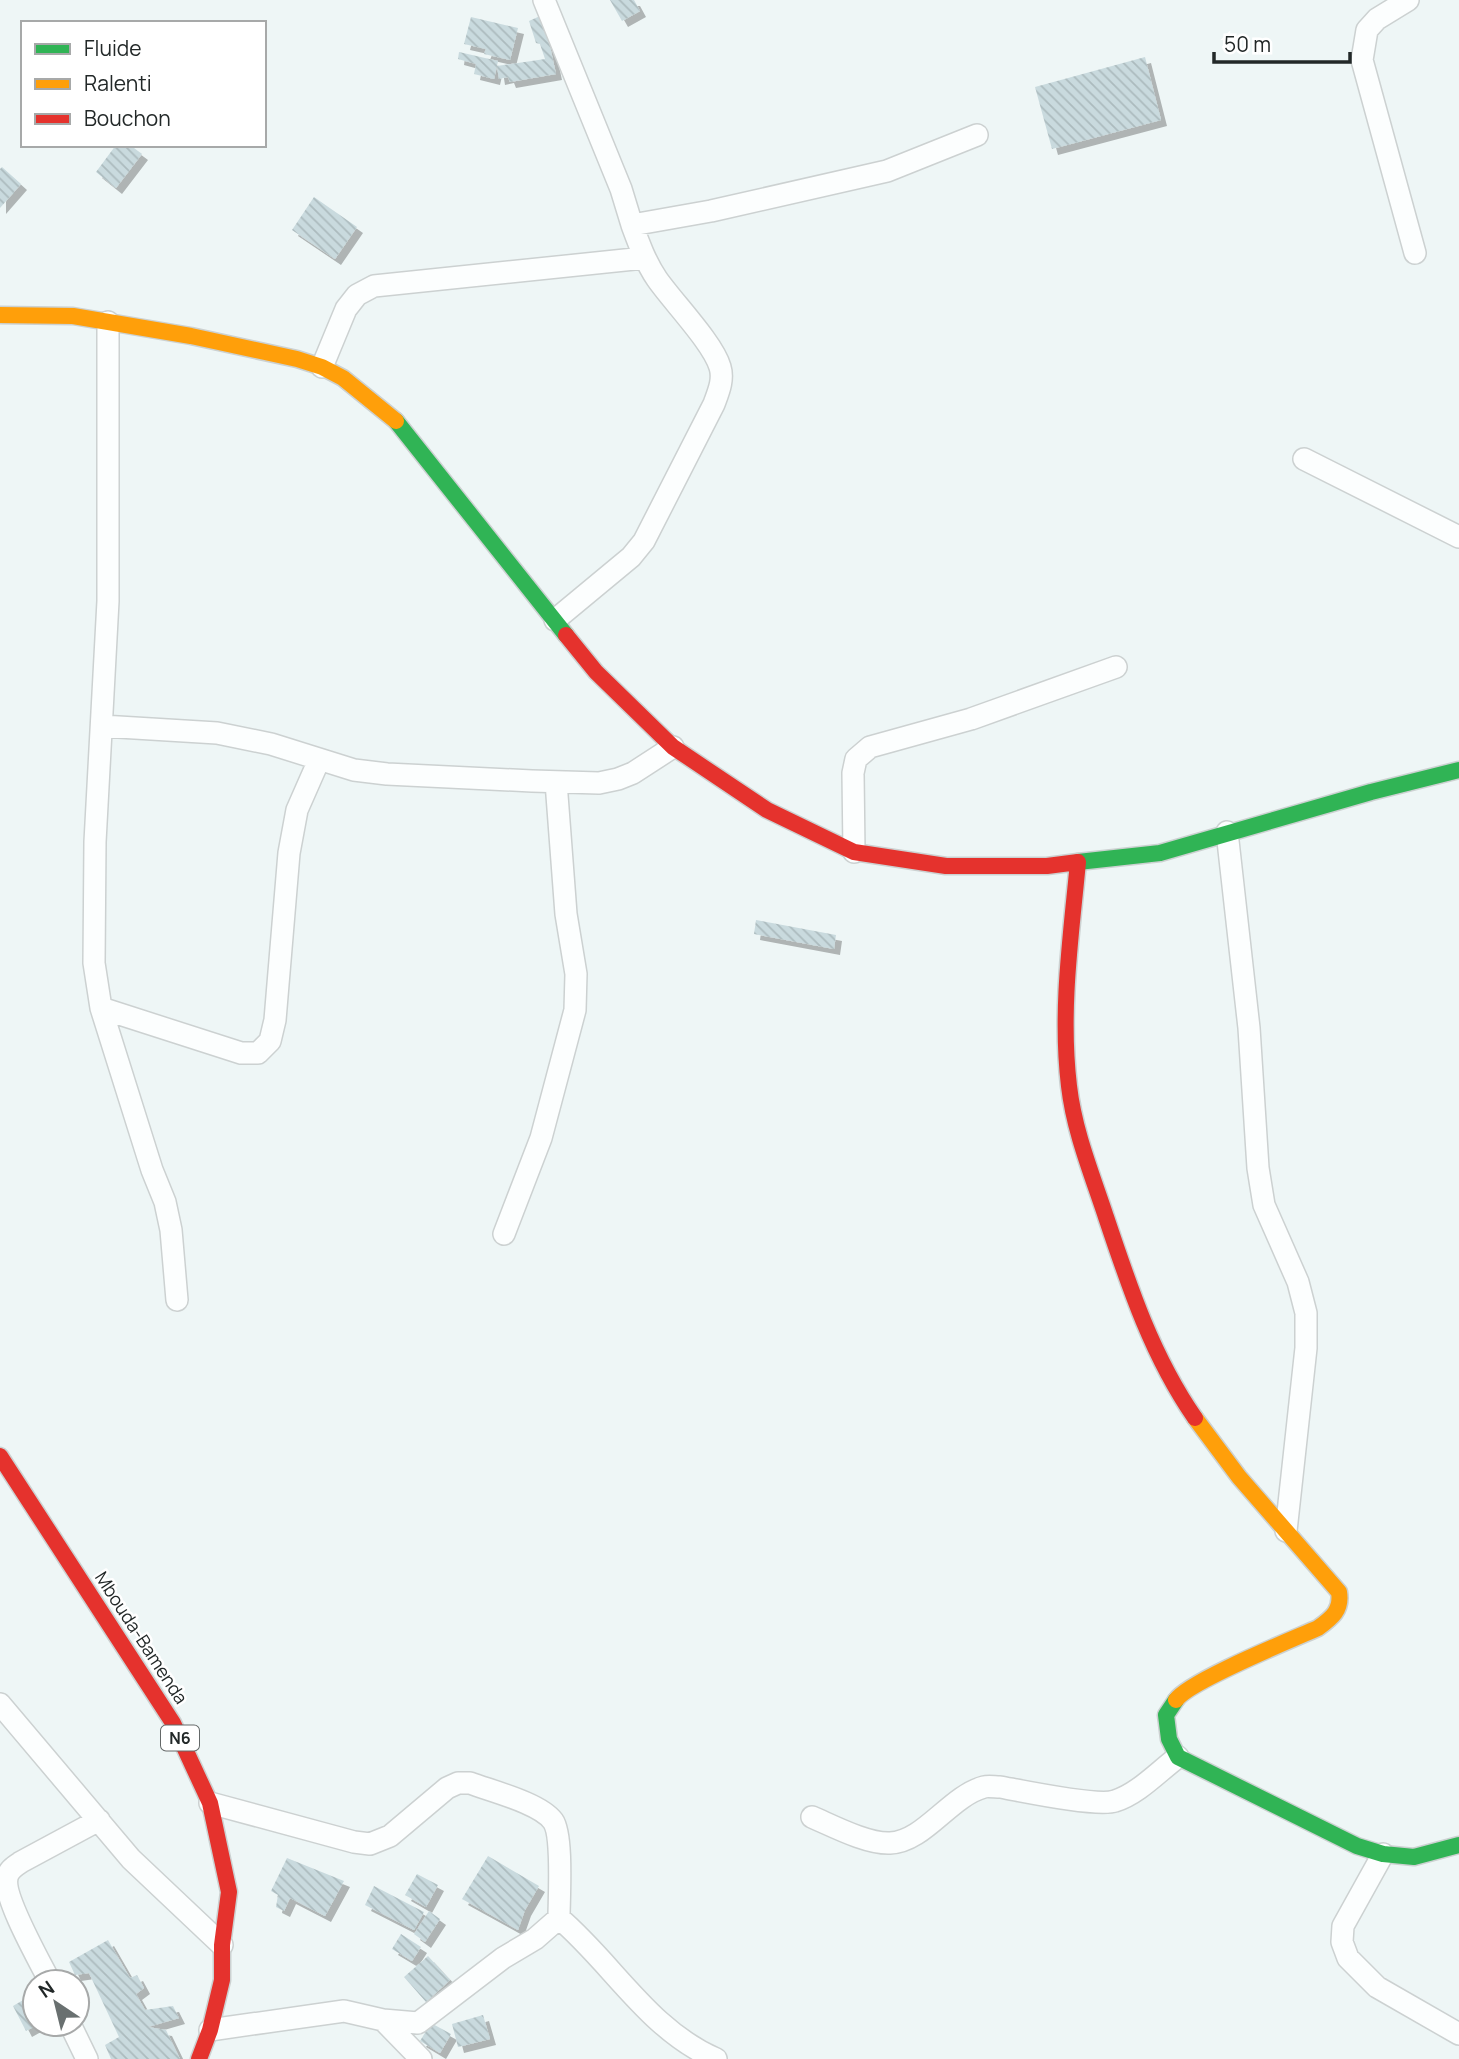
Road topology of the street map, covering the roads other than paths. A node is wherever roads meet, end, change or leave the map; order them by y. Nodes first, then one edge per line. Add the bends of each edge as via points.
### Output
1 (544, 0) edge
2 (1408, 0) edge
3 (977, 135) dead end
4 (632, 225) junction
5 (1415, 253) dead end
6 (644, 258) junction
7 (0, 315) edge
8 (108, 322) junction
9 (322, 367) junction
10 (1304, 459) dead end
11 (1459, 537) edge
12 (555, 620) junction
13 (1115, 667) dead end
14 (102, 726) junction
15 (673, 747) junction
16 (319, 760) junction
17 (1459, 770) edge
18 (556, 782) junction
19 (1227, 832) junction
20 (854, 852) junction
21 (1078, 862) junction
22 (101, 1008) junction
23 (504, 1234) dead end
24 (177, 1300) dead end
25 (0, 1456) edge
26 (1286, 1531) junction
27 (0, 1704) edge
28 (1178, 1757) junction
29 (210, 1803) junction
30 (811, 1817) dead end
31 (99, 1821) junction
32 (1459, 1844) edge
33 (1382, 1854) junction
34 (559, 1918) junction
35 (222, 1945) junction
36 (43, 1968) edge
37 (383, 2020) junction
38 (210, 2030) junction
39 (1459, 2035) edge
40 (77, 2038) edge
41 (87, 2059) edge
42 (199, 2059) edge
43 (421, 2059) edge
44 (716, 2059) edge

1 - 4 street
2 - 5 street via 1367,30 1362,60
3 - 4 street via 887,171
4 - 6 street
6 - 9 street via 374,286 356,295 346,309
6 - 12 street via 710,349 720,368 721,383 644,541
7 - 8 main road via 74,316
8 - 9 main road
8 - 14 street via 108,601
9 - 12 main road via 395,419
10 - 11 street
12 - 15 main road via 597,672
13 - 20 street via 971,719 870,747 856,759 853,773
14 - 16 street via 217,733
14 - 22 street via 93,963
15 - 18 street via 618,779
15 - 20 main road via 767,810
16 - 18 street via 387,774
16 - 22 street via 297,810 289,853 270,1041 258,1053 241,1053
17 - 19 main road
18 - 23 street via 566,914 576,974 575,1010 541,1138
19 - 21 main road via 1160,853
19 - 26 street via 1264,1205 1298,1282 1306,1313
20 - 21 main road via 946,866
21 - 26 main road via 1066,1024 1069,1087 1085,1153 1133,1300 1156,1354 1187,1407
22 - 24 street via 165,1202
25 - 29 main road, Mbouda-Bamenda / N6 via 173,1723
26 - 28 main road via 1339,1592 1341,1604 1333,1618 1318,1628 1180,1694 1166,1716 1169,1739
27 - 31 street
28 - 30 street via 1114,1802 984,1787 908,1839 891,1843 876,1842
28 - 33 main road via 1357,1846
29 - 34 street via 370,1844 390,1836 447,1788 470,1783 541,1810 554,1822
29 - 35 main road, Mbouda-Bamenda / N6 via 229,1892
31 - 35 street via 131,1859
31 - 36 street via 21,1862 6,1879 12,1903
32 - 33 main road via 1414,1857
33 - 39 street via 1343,1926 1348,1958 1377,1987
34 - 37 street via 418,2023
34 - 44 street via 583,1938 651,2015
35 - 38 main road, Mbouda-Bamenda / N6 via 222,1980
37 - 38 street via 344,2011
37 - 43 street
38 - 42 main road, Mbouda-Bamenda / N6
40 - 41 street

